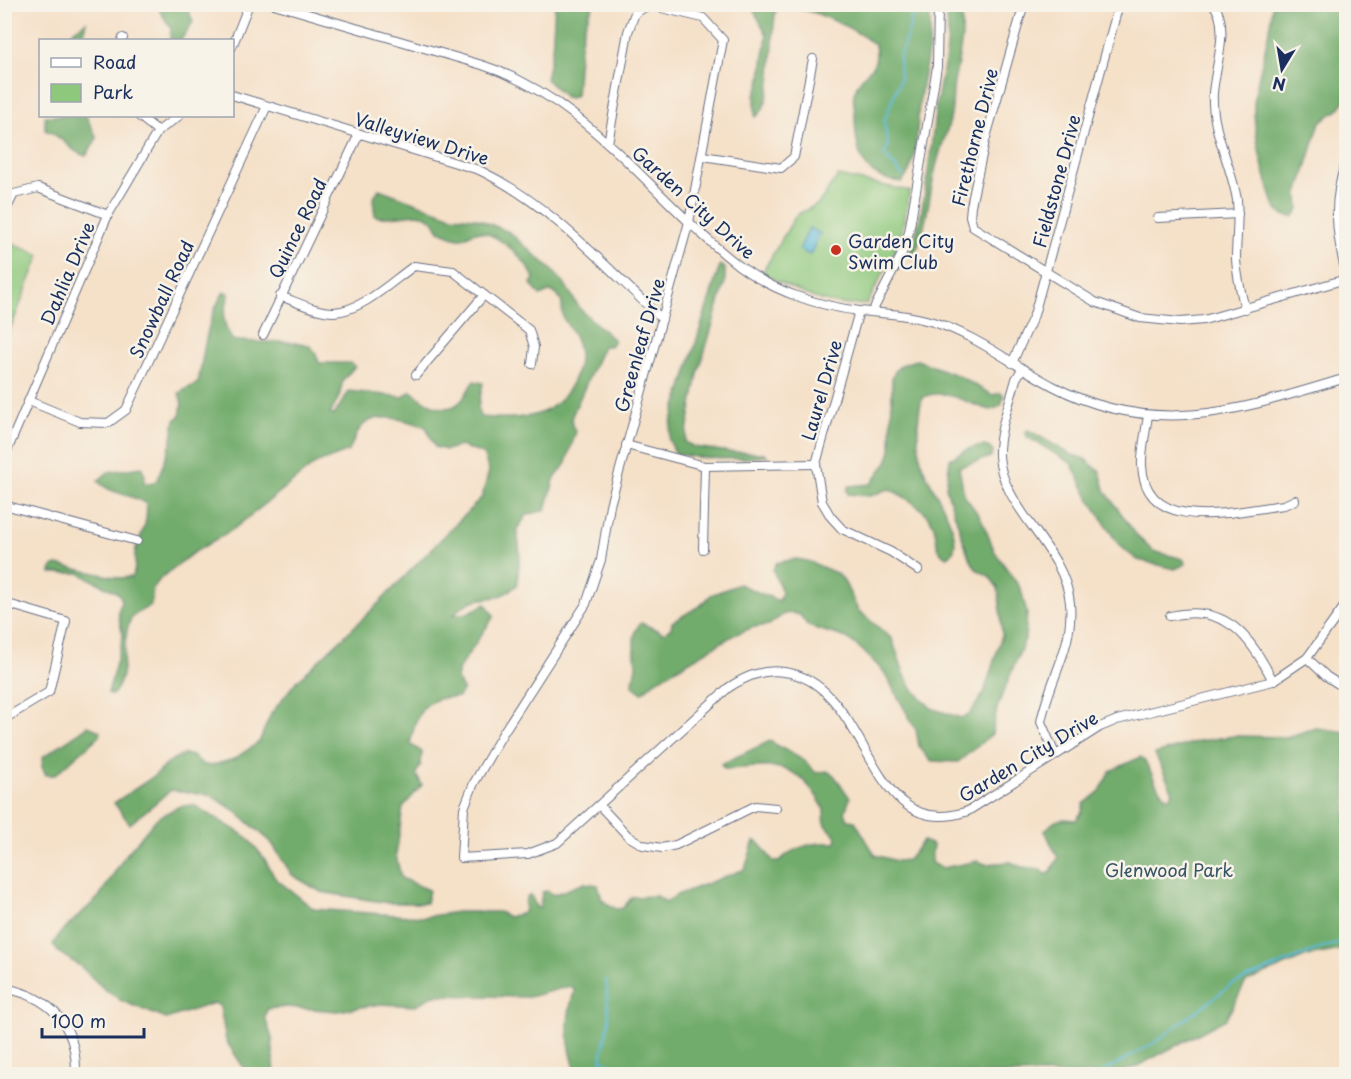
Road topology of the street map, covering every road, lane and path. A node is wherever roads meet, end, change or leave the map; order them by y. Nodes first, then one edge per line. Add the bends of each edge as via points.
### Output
1 (249, 4) edge
2 (274, 4) edge
3 (938, 4) edge
4 (1024, 4) edge
5 (1119, 4) edge
6 (1213, 4) edge
7 (234, 42) edge
8 (813, 59) dead end
9 (234, 95) edge
10 (267, 106) junction
11 (140, 117) edge
12 (178, 117) edge
13 (158, 131) junction
14 (359, 134) junction
15 (608, 143) junction
16 (703, 156) junction
17 (1347, 162) edge
18 (4, 214) edge
19 (1238, 214) junction
20 (108, 215) junction
21 (1158, 218) dead end
22 (689, 222) junction
23 (1046, 273) junction
24 (1347, 273) edge
25 (1347, 279) edge
26 (484, 295) junction
27 (280, 296) junction
28 (1245, 309) junction
29 (859, 310) junction
30 (872, 312) junction
31 (662, 319) junction
32 (263, 335) dead end
33 (1012, 363) junction
34 (532, 364) dead end
35 (1022, 369) junction
36 (416, 375) dead end
37 (1347, 378) edge
38 (29, 401) junction
39 (1148, 415) junction
40 (626, 445) junction
41 (4, 458) edge
42 (816, 464) junction
43 (705, 466) junction
44 (1295, 500) dead end
45 (4, 505) edge
46 (137, 541) dead end
47 (704, 549) dead end
48 (918, 570) dead end
49 (1347, 604) edge
50 (4, 606) edge
51 (1170, 616) dead end
52 (1307, 658) junction
53 (1273, 681) junction
54 (1347, 689) edge
55 (4, 719) edge
56 (1055, 754) junction
57 (600, 806) junction
58 (776, 808) dead end
59 (461, 858) joint
60 (4, 988) edge
61 (76, 1074) edge

1 - 7 street
2 - 15 street, Garden City Drive via 500,70 550,98
3 - 30 street via 937,67 928,102 909,232
4 - 23 street, Firethorne Drive via 985,141 970,216 973,227 983,236
5 - 23 street, Fieldstone Drive
6 - 19 street via 1222,20 1223,32 1215,70 1214,116
8 - 16 street via 794,157 781,168
9 - 10 street, Valleyview Drive
10 - 14 street, Valleyview Drive
10 - 38 street, Snowball Road via 126,410 108,423 80,422
11 - 13 street
12 - 13 street, Dahlia Drive
13 - 20 street, Dahlia Drive
14 - 27 street, Quince Road
14 - 31 street, Valleyview Drive via 479,170 509,184 537,203
15 - 16 street, Greenleaf Drive via 628,32 635,13 649,5 703,18 723,40
15 - 22 street, Garden City Drive
16 - 22 street, Greenleaf Drive
17 - 24 street via 1336,197 1335,219
18 - 20 street via 14,194 38,188
19 - 21 street
19 - 28 street via 1237,275
20 - 38 street, Dahlia Drive
22 - 29 street, Garden City Drive via 757,278 810,302
22 - 31 street, Greenleaf Drive
23 - 28 street, Firethorne Drive via 1095,302 1140,318 1204,320
23 - 33 street, Fieldstone Drive via 1028,333
25 - 28 street, Firethorne Drive
26 - 27 street via 453,271 414,266 357,305 334,312
26 - 34 street via 529,330 534,347
26 - 36 street
27 - 32 street, Quince Road
29 - 30 street, Garden City Drive
29 - 42 street, Laurel Drive
30 - 33 street, Garden City Drive via 932,322 959,332
31 - 40 street, Greenleaf Drive
33 - 35 street, Garden City Drive
35 - 39 street, Garden City Drive via 1080,400
35 - 56 street via 1016,379 999,456 1015,498 1067,585 1069,639 1041,722
37 - 39 street, Garden City Drive via 1233,411 1179,417
38 - 41 street, Dahlia Drive
39 - 44 street via 1142,465 1145,483 1163,506 1197,515 1284,505
40 - 43 street, Laurel Drive
40 - 59 street, Greenleaf Drive via 610,505 602,560 586,604 474,783 464,808
42 - 43 street, Laurel Drive
42 - 48 street via 822,502 842,529 891,552
43 - 47 street
45 - 46 street
49 - 52 street, Garden City Drive
50 - 55 street via 66,621 49,692
51 - 53 street via 1199,612 1232,625 1257,649
52 - 53 street, Garden City Drive
52 - 54 street
53 - 56 street, Garden City Drive via 1117,720
56 - 57 street, Garden City Drive via 968,811 951,817 932,816 897,799 825,689 795,673 774,670 743,678 729,687
57 - 58 street via 628,836 643,845 662,848 676,845 755,806
57 - 59 street, Garden City Drive via 557,843 542,850
60 - 61 street via 36,997 58,1016 71,1040

